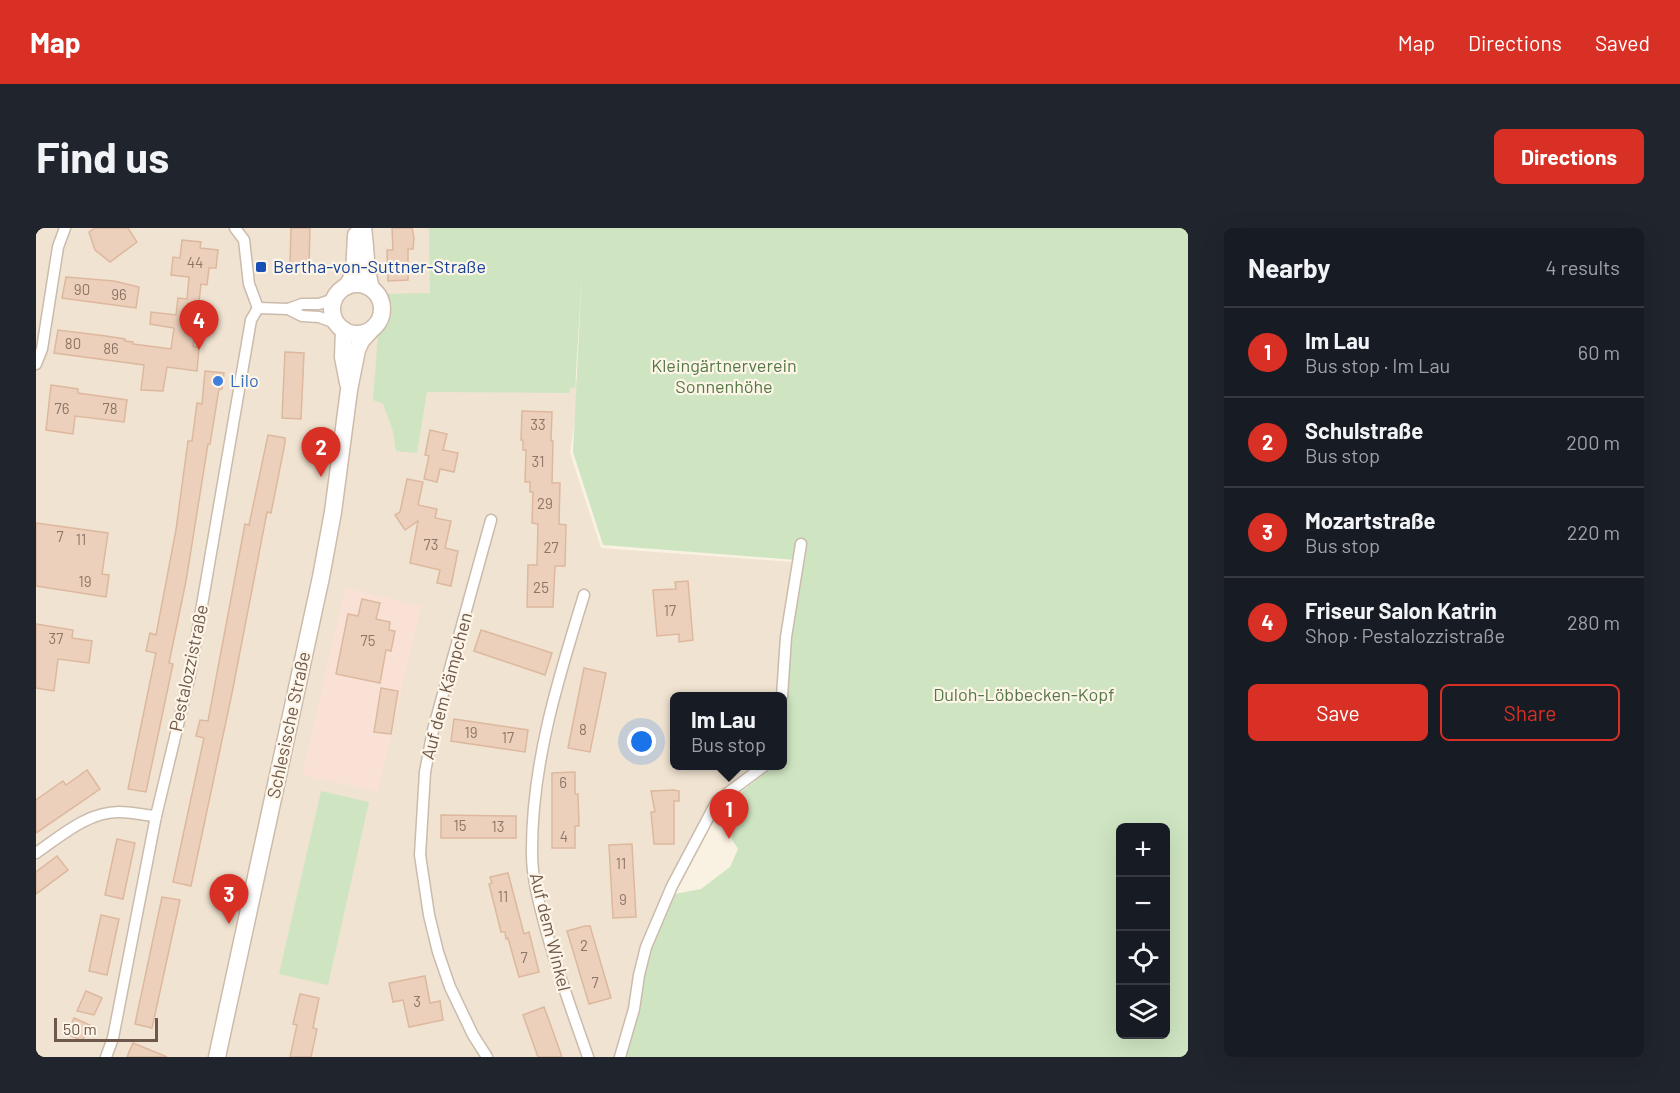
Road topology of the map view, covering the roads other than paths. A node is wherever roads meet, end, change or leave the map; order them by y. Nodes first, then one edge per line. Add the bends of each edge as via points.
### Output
1 (65, 228) edge
2 (235, 228) edge
3 (357, 228) edge
4 (363, 228) edge
5 (347, 286) junction
6 (371, 288) junction
7 (334, 299) junction
8 (258, 308) junction
9 (288, 309) junction
10 (341, 327) junction
11 (370, 331) junction
12 (36, 364) edge
13 (349, 390) junction
14 (491, 520) dead end
15 (801, 544) dead end
16 (584, 595) dead end
17 (782, 692) edge
18 (757, 770) edge
19 (156, 816) junction
20 (36, 853) edge
21 (106, 1057) edge
22 (217, 1057) edge
23 (487, 1057) edge
24 (588, 1057) edge
25 (620, 1057) edge

1 - 12 street
2 - 8 street via 244,240 249,284
3 - 5 main road via 354,274
4 - 6 main road
5 - 6 main road
5 - 7 main road
6 - 11 main road via 382,309 381,318
7 - 9 street
7 - 10 main road via 334,317
8 - 9 street
8 - 19 street, Pestalozzistraße via 251,320 190,675
9 - 10 street
10 - 11 main road via 353,334
10 - 13 main road, Schlesische Straße
11 - 13 main road, Schlesische Straße via 360,341
13 - 22 main road, Schlesische Straße via 321,578
14 - 23 street, Auf dem Kämpchen via 433,730 425,772 420,855 441,961 450,987
15 - 17 street via 786,637
16 - 24 street, Auf dem Winkel via 542,747 532,856 552,954
18 - 25 street via 717,801 672,886 646,947
19 - 20 street via 102,814 83,821
19 - 21 street, Pestalozzistraße

